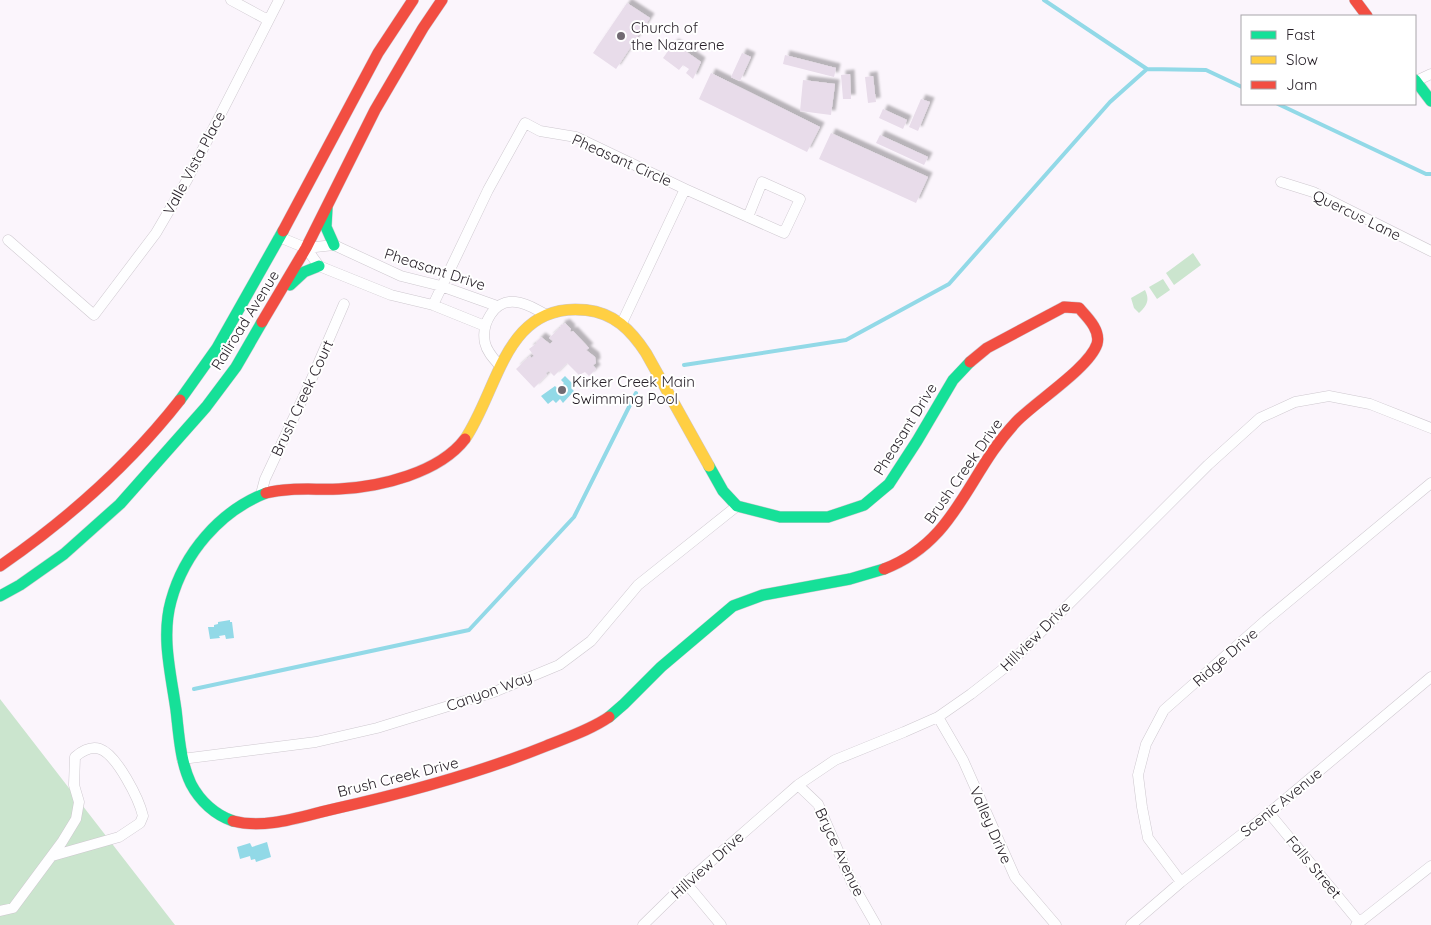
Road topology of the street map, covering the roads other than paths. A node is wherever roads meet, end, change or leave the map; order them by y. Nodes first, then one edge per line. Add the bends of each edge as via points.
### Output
1 (231, 0) edge
2 (279, 0) edge
3 (413, 0) edge
4 (442, 0) edge
5 (1355, 0) edge
6 (1366, 15) edge
7 (268, 20) junction
8 (1431, 74) edge
9 (1416, 81) edge
10 (1416, 82) edge
11 (1431, 102) edge
12 (1281, 182) dead end
13 (686, 190) junction
14 (328, 203) junction
15 (748, 217) junction
16 (279, 237) junction
17 (8, 240) dead end
18 (334, 245) junction
19 (306, 248) junction
20 (1431, 251) edge
21 (319, 266) junction
22 (441, 286) junction
23 (344, 304) dead end
24 (433, 305) junction
25 (497, 306) junction
26 (1079, 308) joint
27 (268, 314) junction
28 (544, 314) junction
29 (622, 323) junction
30 (485, 326) junction
31 (500, 366) junction
32 (1431, 428) edge
33 (1431, 483) edge
34 (261, 494) junction
35 (737, 506) junction
36 (0, 566) edge
37 (0, 596) edge
38 (1431, 677) edge
39 (938, 717) junction
40 (182, 759) junction
41 (798, 785) junction
42 (1269, 813) junction
43 (52, 856) junction
44 (1431, 866) edge
45 (1182, 882) junction
46 (686, 883) junction
47 (0, 912) edge
48 (1358, 923) edge
49 (643, 925) edge
50 (721, 925) edge
51 (876, 925) edge
52 (1056, 925) edge
53 (1130, 925) edge

1 - 7 street
2 - 7 street, Valle Vista Place
3 - 16 main road, Railroad Avenue via 377,57
4 - 14 main road, Railroad Avenue via 375,110
5 - 6 main road
7 - 17 street, Valle Vista Place via 187,180 156,233 94,315
8 - 9 street
10 - 11 main road
12 - 20 street, Quercus Lane via 1313,192
13 - 15 street
13 - 22 street, Pheasant Circle via 576,137 540,131 525,123
13 - 29 street, Pheasant Circle
14 - 18 main road via 326,231
14 - 19 main road, Railroad Avenue
15 - 15 street via 784,233 800,199 762,182
16 - 19 street
16 - 36 main road, Railroad Avenue via 214,354 166,418 81,505 28,549
18 - 19 street
18 - 22 street, Pheasant Drive via 401,276
19 - 21 street
19 - 27 main road, Railroad Avenue
21 - 24 street via 391,295
21 - 27 main road via 293,281
22 - 24 street, Pheasant Circle
22 - 25 street, Pheasant Drive
23 - 34 street, Brush Creek Court
24 - 30 street
25 - 28 street, Pheasant Drive via 515,302 530,305
25 - 30 street, Pheasant Drive
26 - 35 main road, Pheasant Drive via 1064,307 975,357 953,380 890,484 864,505 828,517 780,517
26 - 40 main road, Brush Creek Drive via 1097,330 1094,352 1010,428 956,513 936,536 908,558 870,575 763,594 731,607 661,667 614,713 594,726 480,772 263,824 231,821 214,811 189,782
27 - 37 main road, Railroad Avenue via 238,364 206,407 120,504 64,554
28 - 29 main road via 568,309 597,311
28 - 31 main road, Brush Creek Drive via 522,331
29 - 35 main road via 640,344 715,478
30 - 31 street via 484,342
31 - 34 main road, Brush Creek Drive via 481,413 459,446 438,462 394,479 348,489 288,488
32 - 39 street, Hillview Drive via 1370,404 1329,396 1295,402 1260,418 1208,465 1007,666
33 - 45 street, Ridge Drive via 1164,710 1146,744 1138,775 1148,838
34 - 40 main road, Brush Creek Drive via 241,504 204,539 185,565 174,588 167,621 168,648
35 - 40 street, Canyon Way via 638,585 591,641 559,665 494,692 378,728 316,742
38 - 42 street, Scenic Avenue
39 - 41 street, Hillview Drive via 835,760
39 - 52 street, Valley Drive via 963,760 1015,877
41 - 46 street, Hillview Drive
41 - 51 street, Bryce Avenue via 818,804 852,883
42 - 45 street, Scenic Avenue
42 - 48 street, Falls Street
43 - 43 street via 78,811 74,785 75,757 82,751 99,748 111,758 135,792 143,816 140,824 119,837
43 - 47 street via 13,908
44 - 48 street
45 - 53 street, Scenic Avenue
46 - 49 street, Hillview Drive
46 - 50 street

